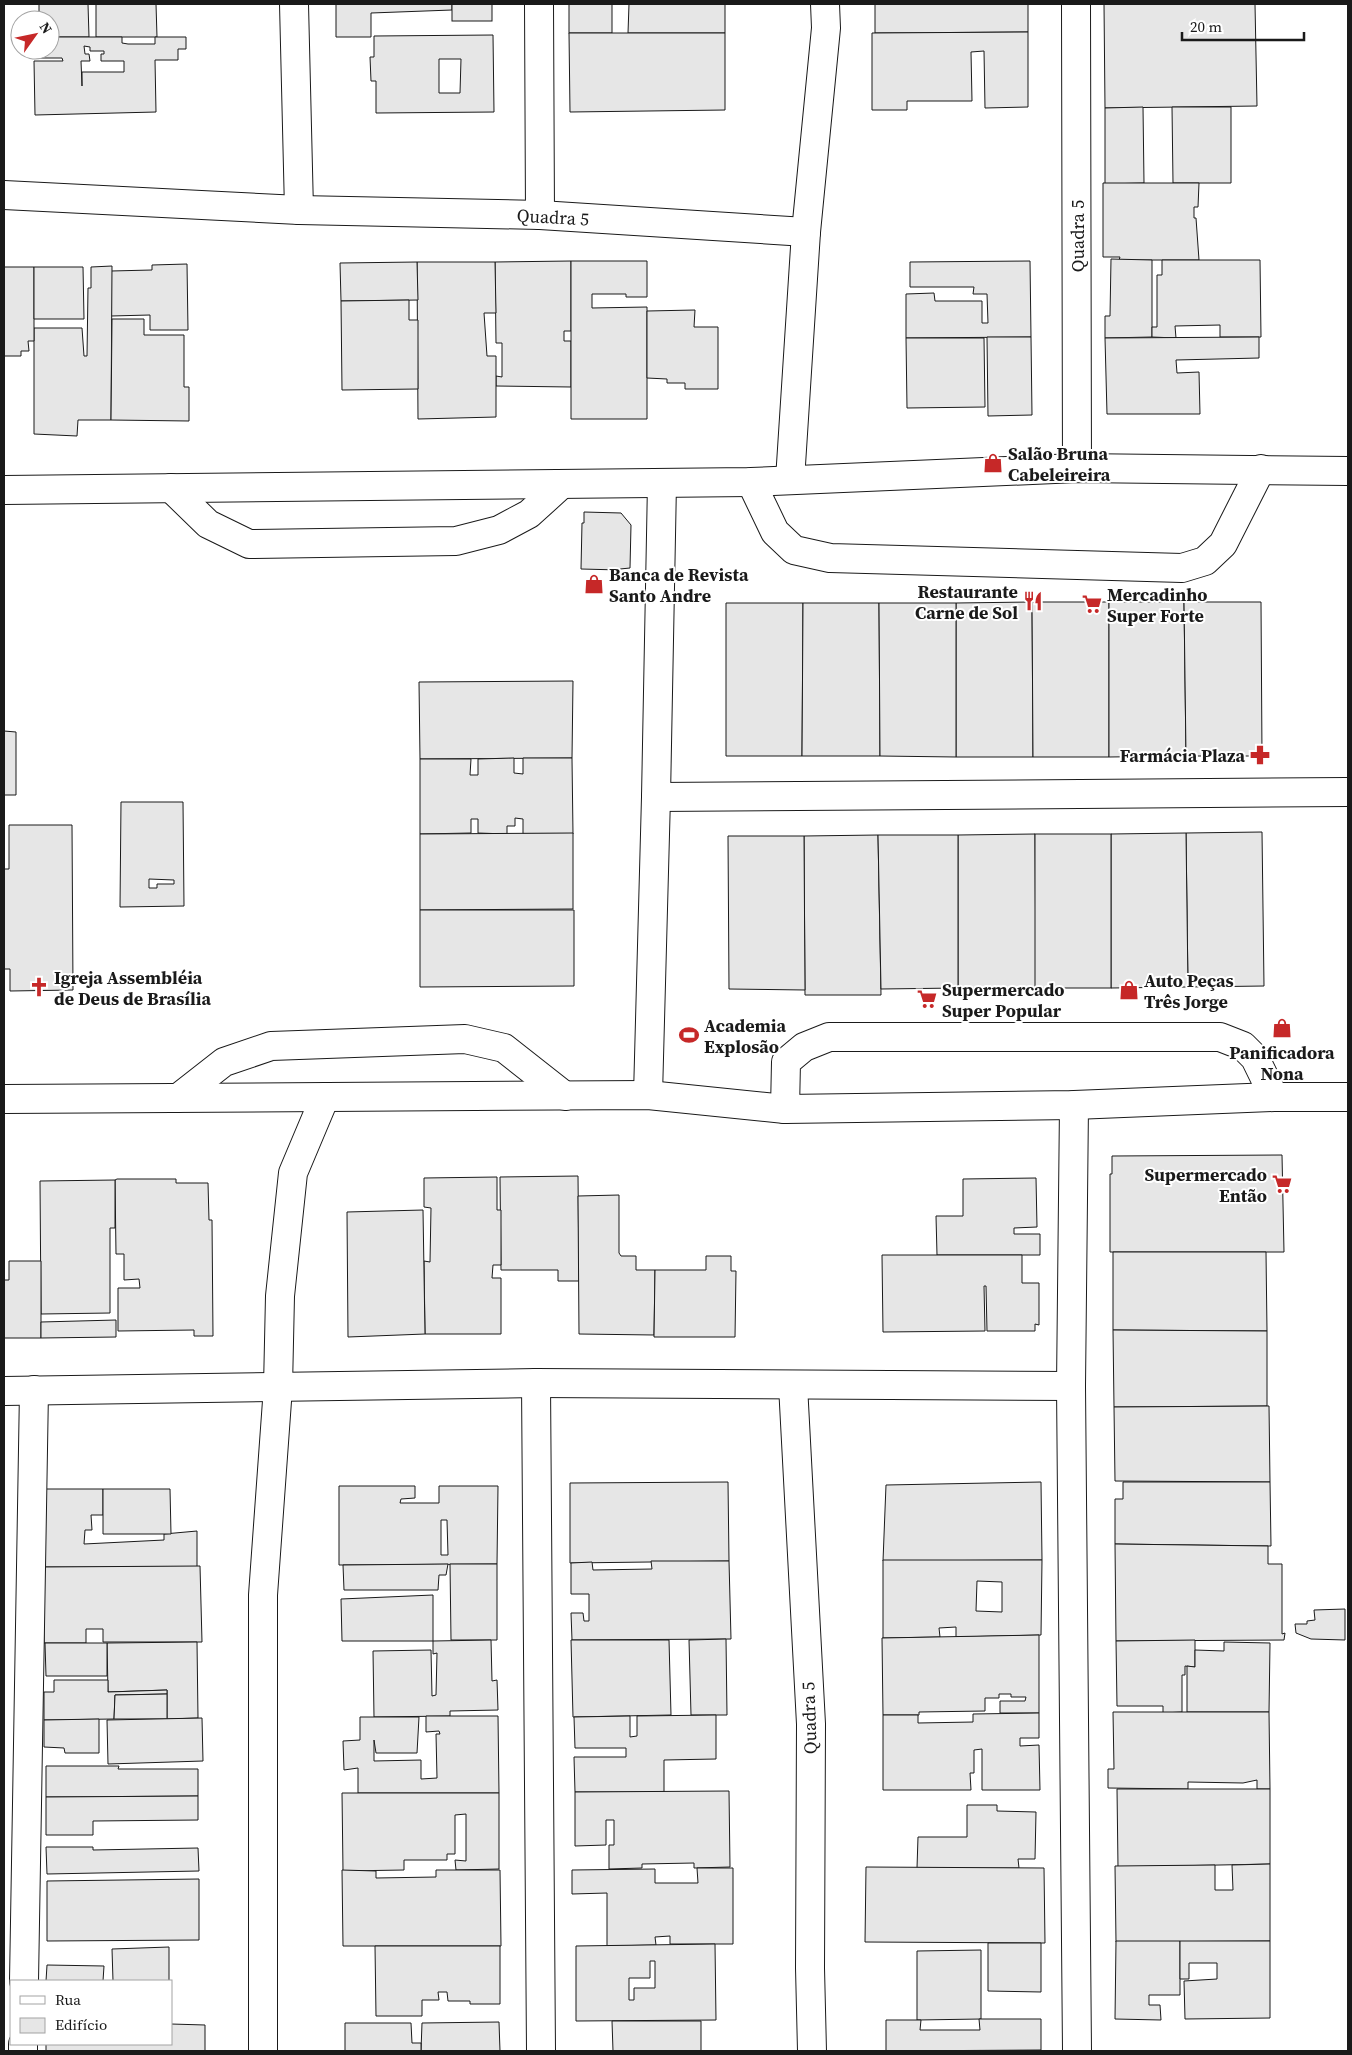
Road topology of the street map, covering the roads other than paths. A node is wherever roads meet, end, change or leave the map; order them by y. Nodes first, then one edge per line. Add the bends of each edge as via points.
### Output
1 (294, 4) edge
2 (539, 4) edge
3 (825, 4) edge
4 (1076, 4) edge
5 (4, 195) edge
6 (300, 210) junction
7 (540, 215) junction
8 (806, 232) junction
9 (1078, 468) junction
10 (1261, 470) junction
11 (1348, 471) edge
12 (790, 480) junction
13 (752, 482) junction
14 (662, 483) junction
15 (562, 484) junction
16 (171, 488) junction
17 (4, 490) edge
18 (1348, 792) edge
19 (656, 797) junction
20 (648, 1095) junction
21 (565, 1096) junction
22 (325, 1097) junction
23 (1274, 1097) junction
24 (1348, 1097) edge
25 (178, 1098) junction
26 (4, 1099) edge
27 (1074, 1105) junction
28 (785, 1109) junction
29 (536, 1383) junction
30 (794, 1385) junction
31 (1071, 1386) junction
32 (278, 1387) junction
33 (34, 1390) junction
34 (4, 1391) edge
35 (24, 1980) edge
36 (263, 2051) edge
37 (542, 2051) edge
38 (812, 2051) edge
39 (1077, 2051) edge

1 - 6 street
2 - 7 street
3 - 8 street via 826,28
4 - 9 street, Quadra 5
5 - 6 street, Quadra 5
6 - 7 street, Quadra 5
7 - 8 street, Quadra 5
8 - 12 street
9 - 10 street
9 - 12 street
10 - 11 street
10 - 13 street via 1223,544 1205,561 1182,568 830,558 794,550 775,532
12 - 13 street
13 - 14 street
14 - 15 street
14 - 19 street
15 - 16 street
15 - 16 street via 529,514 499,530 456,541 249,544 208,524
16 - 17 street
18 - 19 street
19 - 20 street
20 - 21 street
20 - 28 street
21 - 22 street
21 - 25 street via 504,1048 465,1039 271,1046 224,1062
22 - 25 street
22 - 32 street via 293,1173 280,1296
23 - 24 street
23 - 27 street
23 - 28 street via 1255,1058 1243,1046 1220,1037 829,1037 804,1047 786,1062
25 - 26 street
27 - 28 street
27 - 31 street
29 - 30 street
29 - 32 street
29 - 37 street
30 - 31 street
30 - 38 street, Quadra 5 via 810,1724
31 - 39 street
32 - 33 street
32 - 36 street via 263,1595
33 - 34 street
33 - 35 street

